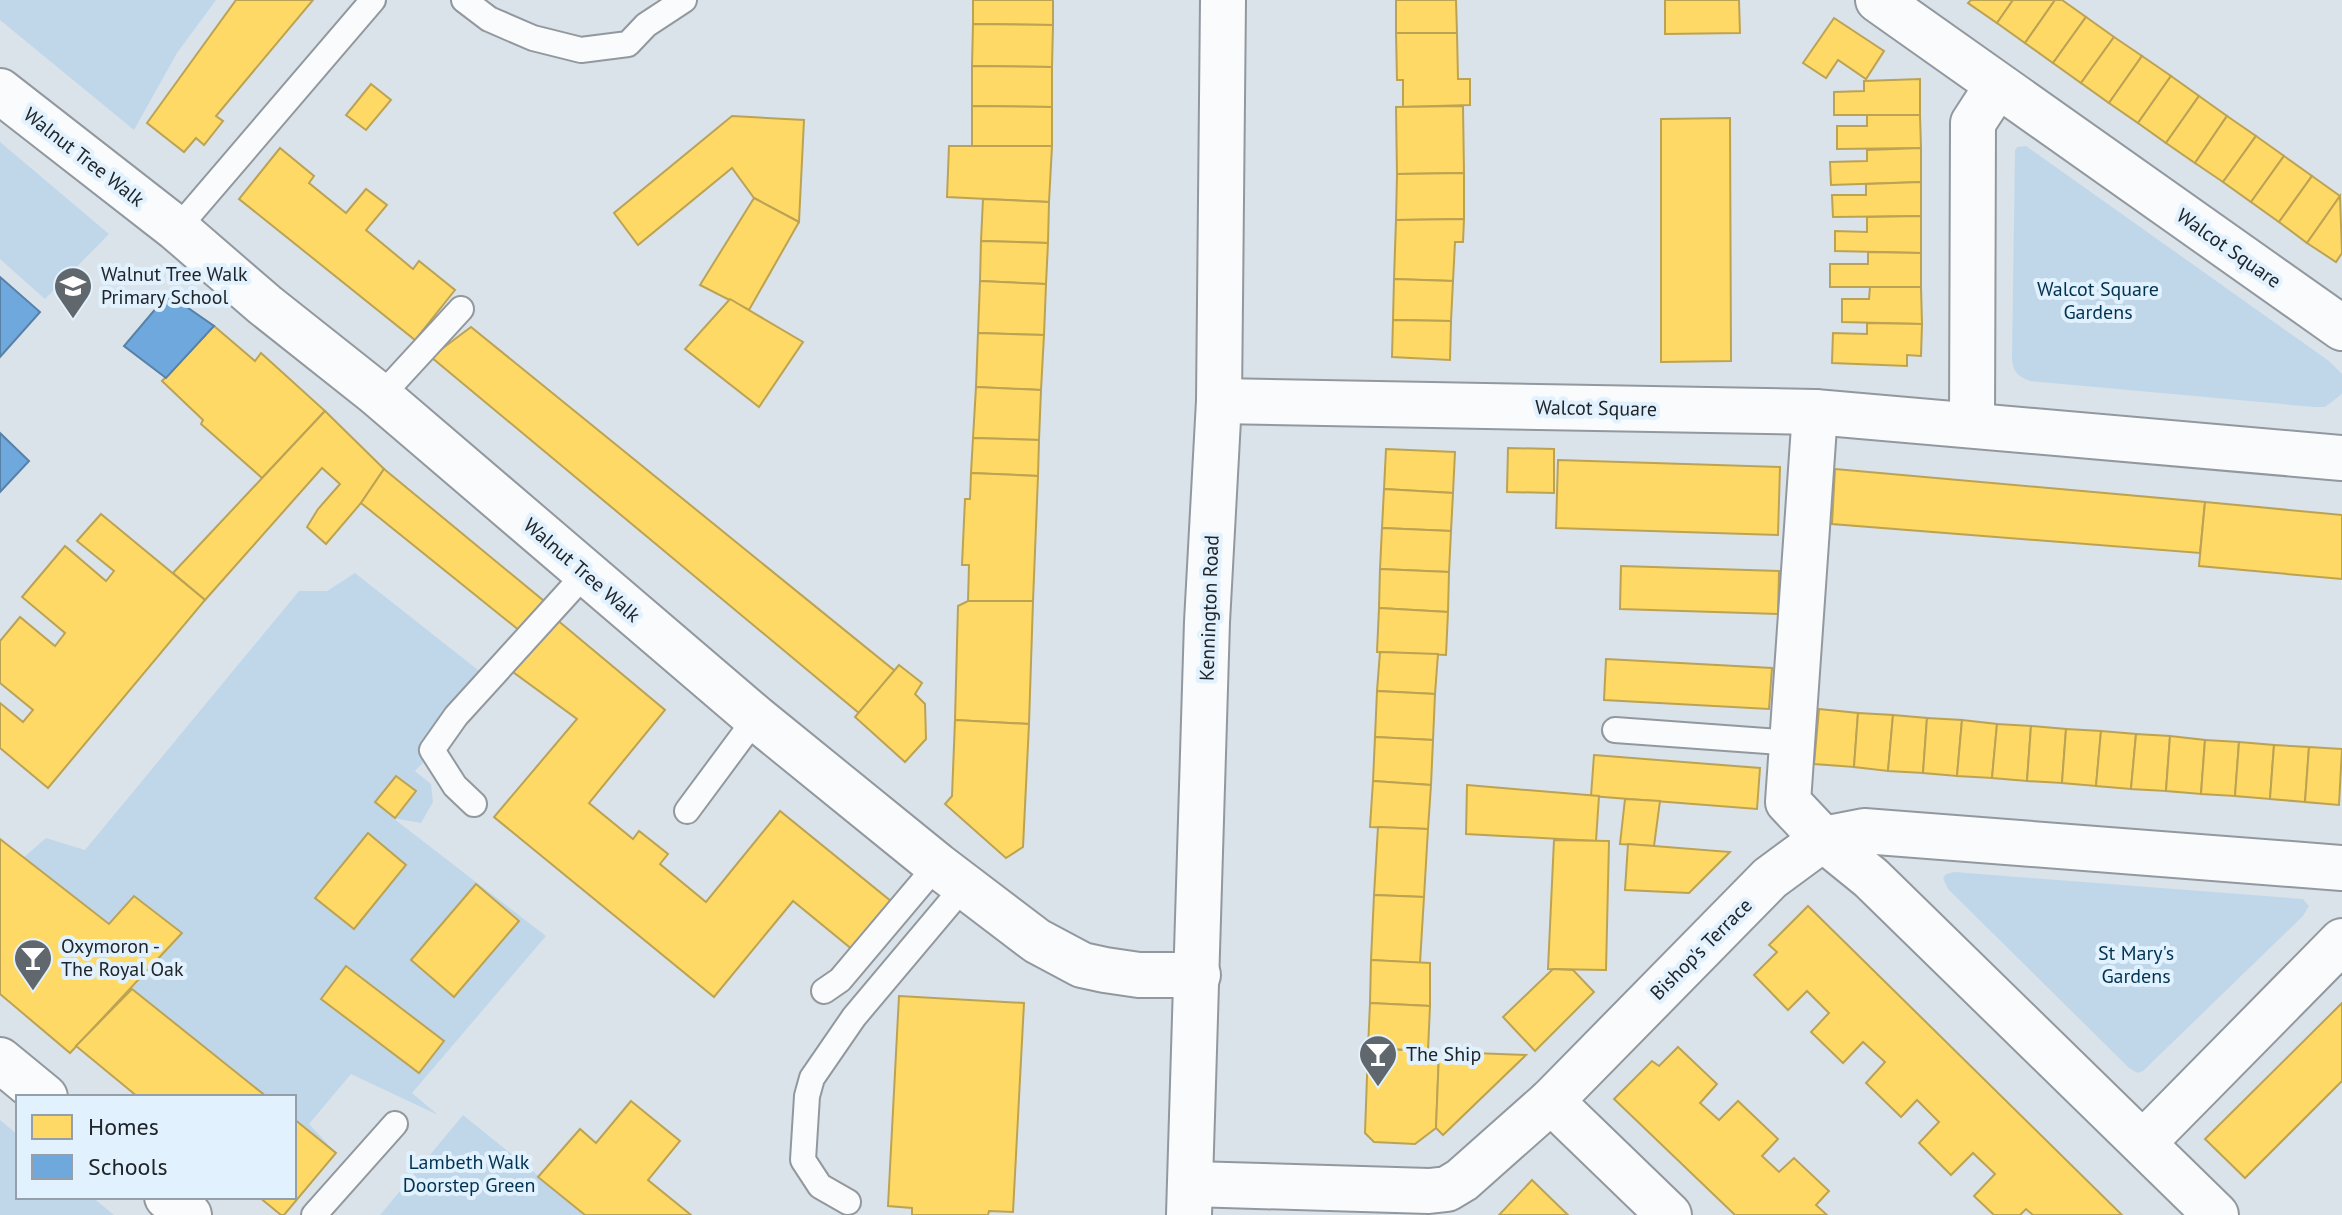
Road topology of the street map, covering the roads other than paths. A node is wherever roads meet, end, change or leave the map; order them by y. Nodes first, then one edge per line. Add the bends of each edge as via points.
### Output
1 (373, 0) edge
2 (464, 0) edge
3 (684, 0) edge
4 (1223, 0) edge
5 (1878, 0) edge
6 (1997, 86) junction
7 (0, 91) edge
8 (177, 229) junction
9 (461, 309) dead end
10 (2342, 328) edge
11 (380, 397) junction
12 (1219, 401) junction
13 (1815, 412) junction
14 (1972, 425) junction
15 (2342, 458) edge
16 (585, 574) junction
17 (756, 718) junction
18 (1615, 730) dead end
19 (1794, 743) junction
20 (474, 804) dead end
21 (687, 811) dead end
22 (1823, 839) junction
23 (2342, 868) edge
24 (951, 875) junction
25 (2342, 941) edge
26 (1198, 975) junction
27 (824, 991) dead end
28 (0, 1060) edge
29 (43, 1095) edge
30 (1551, 1101) junction
31 (395, 1124) dead end
32 (2143, 1143) junction
33 (169, 1199) edge
34 (1190, 1199) edge
35 (848, 1202) dead end
36 (1428, 1203) edge
37 (189, 1215) edge
38 (314, 1215) edge
39 (1669, 1215) edge
40 (2216, 1215) edge

1 - 8 lane
2 - 3 lane via 489,19 533,38 581,50 628,44
4 - 12 street, Kennington Road
5 - 6 street, Walcot Square
6 - 10 street, Walcot Square
6 - 14 street via 1973,123
7 - 8 street, Walnut Tree Walk
8 - 11 street, Walnut Tree Walk
9 - 11 lane
11 - 16 street, Walnut Tree Walk
12 - 13 street, Walcot Square
12 - 26 street, Kennington Road
13 - 14 street, Walcot Square
13 - 19 street
14 - 15 street, Walcot Square
16 - 17 street, Walnut Tree Walk
16 - 20 lane via 456,716 432,750
17 - 21 lane
17 - 24 street, Walnut Tree Walk
18 - 19 lane
19 - 22 street via 1788,802
22 - 23 street via 1864,831
22 - 30 street, Bishop's Terrace via 1770,878
22 - 32 street via 1871,878
24 - 26 street, Walnut Tree Walk via 1037,941 1082,965 1139,975
24 - 27 lane
24 - 35 lane via 812,1078 803,1160 820,1186
25 - 32 street
26 - 34 street, Kennington Road
28 - 29 street
30 - 36 street, Bishop's Terrace
30 - 39 street
31 - 38 lane
32 - 40 street
33 - 37 street
34 - 36 street, Bishop's Terrace

